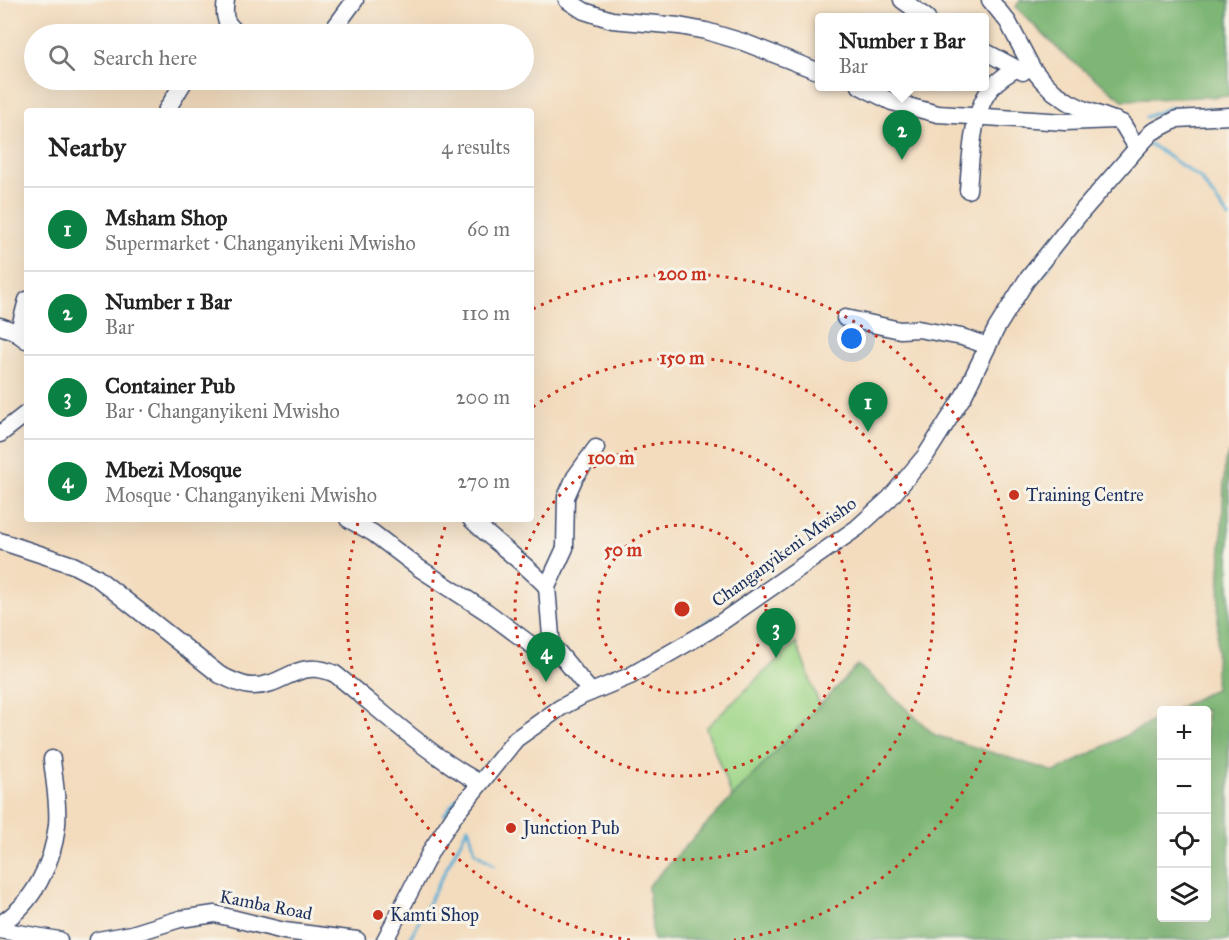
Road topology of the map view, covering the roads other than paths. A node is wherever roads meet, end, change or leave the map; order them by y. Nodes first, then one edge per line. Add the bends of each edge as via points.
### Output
1 (226, 0) edge
2 (355, 0) edge
3 (567, 0) edge
4 (902, 0) edge
5 (990, 0) edge
6 (920, 13) edge
7 (228, 24) edge
8 (337, 24) edge
9 (989, 54) edge
10 (1016, 69) junction
11 (815, 70) edge
12 (1041, 80) junction
13 (179, 90) edge
14 (869, 91) edge
15 (168, 108) edge
16 (1229, 116) edge
17 (977, 118) junction
18 (1115, 120) junction
19 (1137, 148) junction
20 (968, 190) dead end
21 (845, 318) dead end
22 (0, 326) edge
23 (23, 337) edge
24 (988, 346) junction
25 (24, 415) edge
26 (0, 434) edge
27 (596, 448) dead end
28 (353, 522) edge
29 (474, 522) edge
30 (0, 541) edge
31 (547, 587) junction
32 (552, 649) junction
33 (591, 692) junction
34 (52, 759) dead end
35 (480, 783) junction
36 (0, 924) edge
37 (0, 930) edge
38 (59, 940) edge
39 (98, 940) edge
40 (357, 940) edge
41 (385, 940) edge

1 - 7 street
2 - 8 street
3 - 11 street via 584,11 612,20 706,31
4 - 6 street
5 - 12 street via 1008,22
9 - 10 street
10 - 12 street
10 - 17 street via 991,88
12 - 18 street via 1069,102
13 - 15 street
14 - 17 street via 892,102 938,114
16 - 19 street, Changanyikeni Mwisho via 1177,119 1152,132
17 - 18 street
17 - 20 street
18 - 19 street via 1126,128
19 - 24 street, Changanyikeni Mwisho via 1026,281
21 - 24 street via 900,330 918,329 962,337
22 - 23 street
24 - 33 street, Changanyikeni Mwisho via 926,455 890,498 857,528 710,630 630,676
25 - 26 street
27 - 31 street via 568,490 565,548
28 - 32 street via 533,646
29 - 31 street
30 - 35 street via 73,565 96,577 220,675 243,685 255,686 308,668 322,668 335,674 412,738
31 - 32 street
32 - 33 street
33 - 35 street, Changanyikeni Mwisho via 533,725 516,739
34 - 36 street via 57,825 52,849 37,886 24,905
35 - 41 street, Changanyikeni Mwisho via 432,849
37 - 38 street
39 - 40 street, Kamba Road via 215,914 284,931

